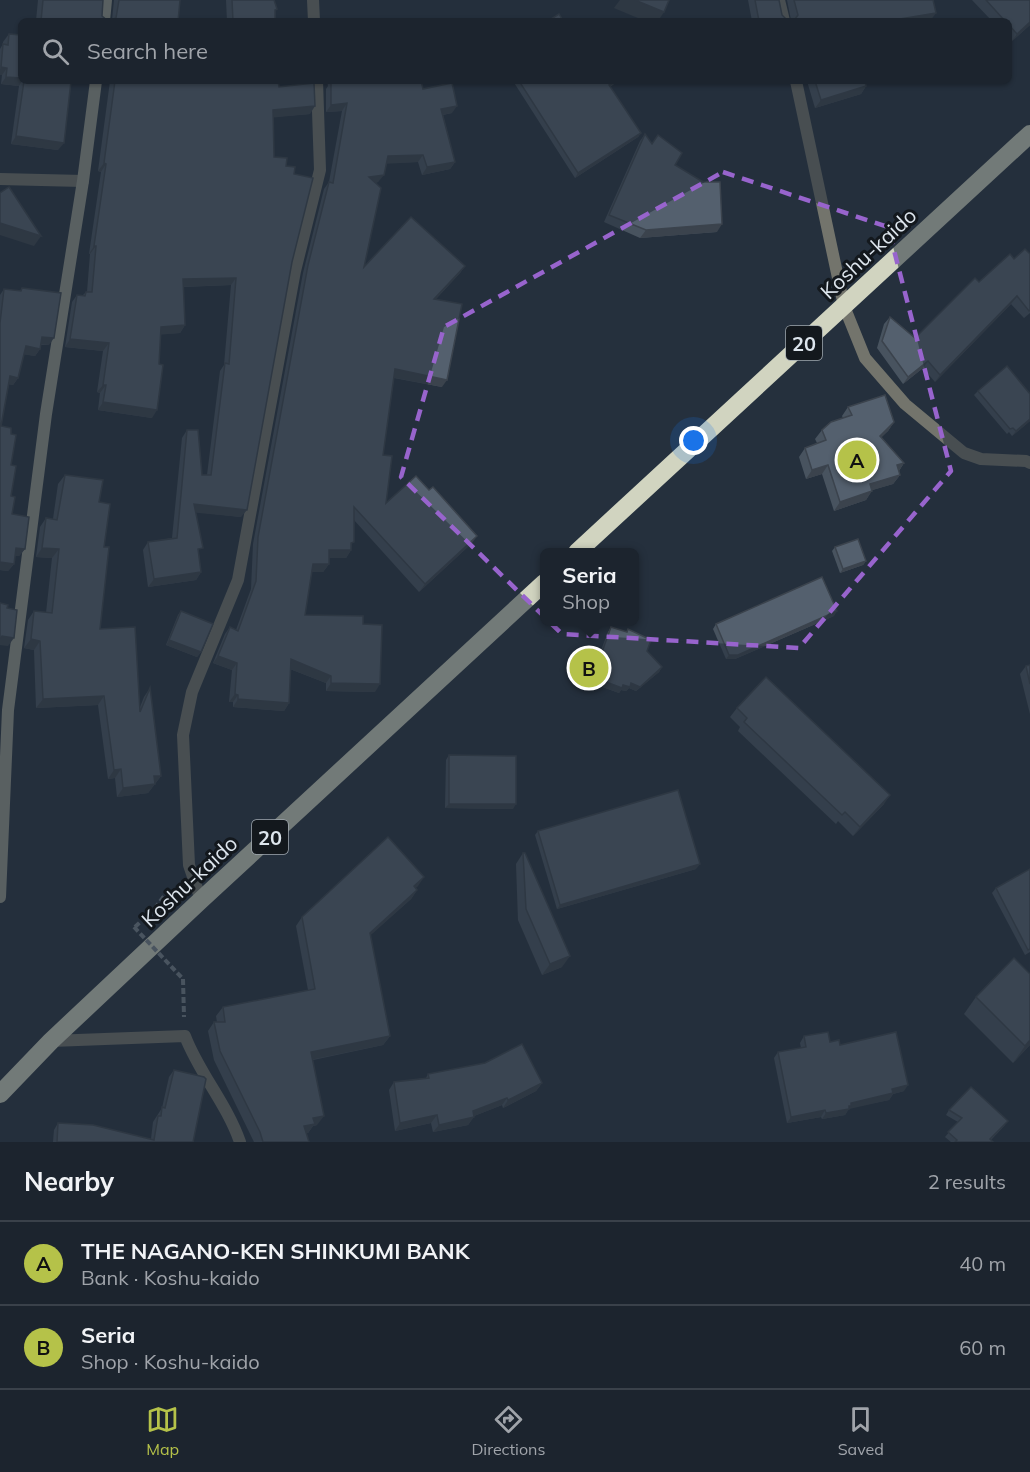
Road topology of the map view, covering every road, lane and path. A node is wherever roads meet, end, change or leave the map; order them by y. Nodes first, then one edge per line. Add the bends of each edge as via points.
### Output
1 (106, 0) edge
2 (313, 0) edge
3 (779, 0) edge
4 (104, 18) edge
5 (314, 18) edge
6 (782, 18) edge
7 (96, 84) edge
8 (317, 84) edge
9 (797, 84) edge
10 (1030, 134) edge
11 (1, 179) edge
12 (83, 181) junction
13 (844, 306) junction
14 (1030, 463) edge
15 (581, 548) edge
16 (540, 587) edge
17 (165, 895) dead end
18 (0, 897) edge
19 (201, 900) junction
20 (185, 1036) junction
21 (51, 1041) junction
22 (0, 1094) edge
23 (240, 1142) edge

1 - 4 street
2 - 5 street
3 - 6 street
7 - 12 street
8 - 19 street via 320,170 295,271 238,580 192,692 183,735 189,865
9 - 13 street
10 - 13 highway, Koshu-kaido / 20
11 - 12 street
12 - 18 street via 45,414 8,710
13 - 14 street via 865,358 905,404 964,453 981,459
13 - 15 highway, Koshu-kaido / 20
16 - 19 highway, Koshu-kaido / 20
17 - 20 path, bridge via 134,927 183,979
19 - 21 highway, Koshu-kaido / 20
20 - 21 street
20 - 23 street
21 - 22 highway, Koshu-kaido / 20

